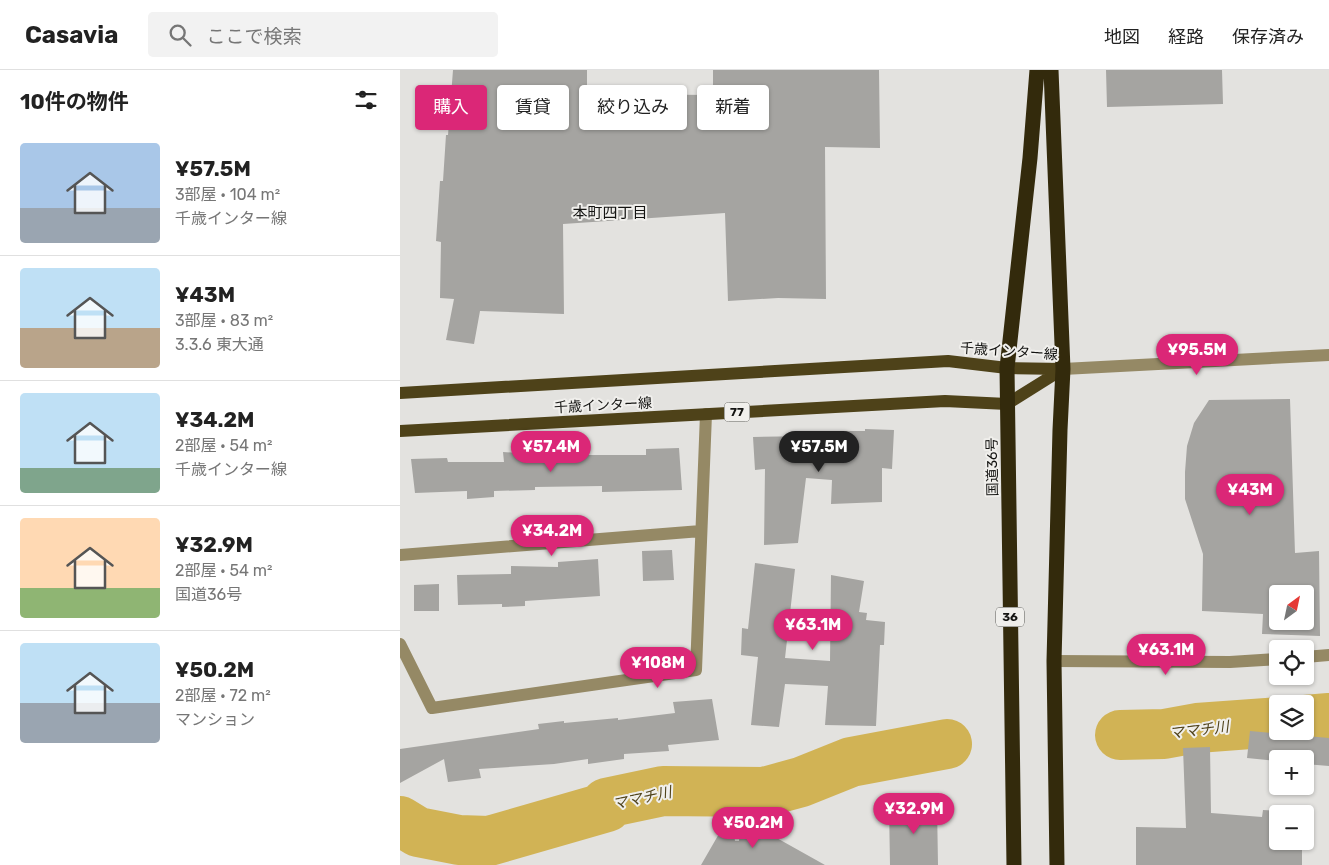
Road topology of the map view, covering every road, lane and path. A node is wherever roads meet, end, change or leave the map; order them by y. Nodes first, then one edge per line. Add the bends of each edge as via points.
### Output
1 (1037, 70) edge
2 (1051, 70) edge
3 (1329, 355) edge
4 (1007, 368) junction
5 (1063, 369) junction
6 (400, 392) edge
7 (1007, 404) junction
8 (706, 414) junction
9 (400, 431) edge
10 (702, 531) junction
11 (400, 555) edge
12 (400, 644) edge
13 (1329, 655) edge
14 (1314, 656) edge
15 (1269, 659) edge
16 (1054, 661) junction
17 (1014, 865) edge
18 (1057, 865) edge

1 - 4 highway, 国道36号 / 36
2 - 5 highway
3 - 5 street
4 - 5 main road, 千歳インター線
4 - 6 main road, 千歳インター線 via 948,361
4 - 7 highway, 国道36号 / 36
5 - 7 main road, 千歳インター線
5 - 16 highway
7 - 8 main road, 千歳インター線 / 77 via 945,401
7 - 17 highway, 国道36号 / 36
8 - 9 main road, 千歳インター線 / 77
8 - 10 street
10 - 11 street
10 - 12 street via 696,670 432,708
13 - 14 street
15 - 16 street
16 - 18 highway

